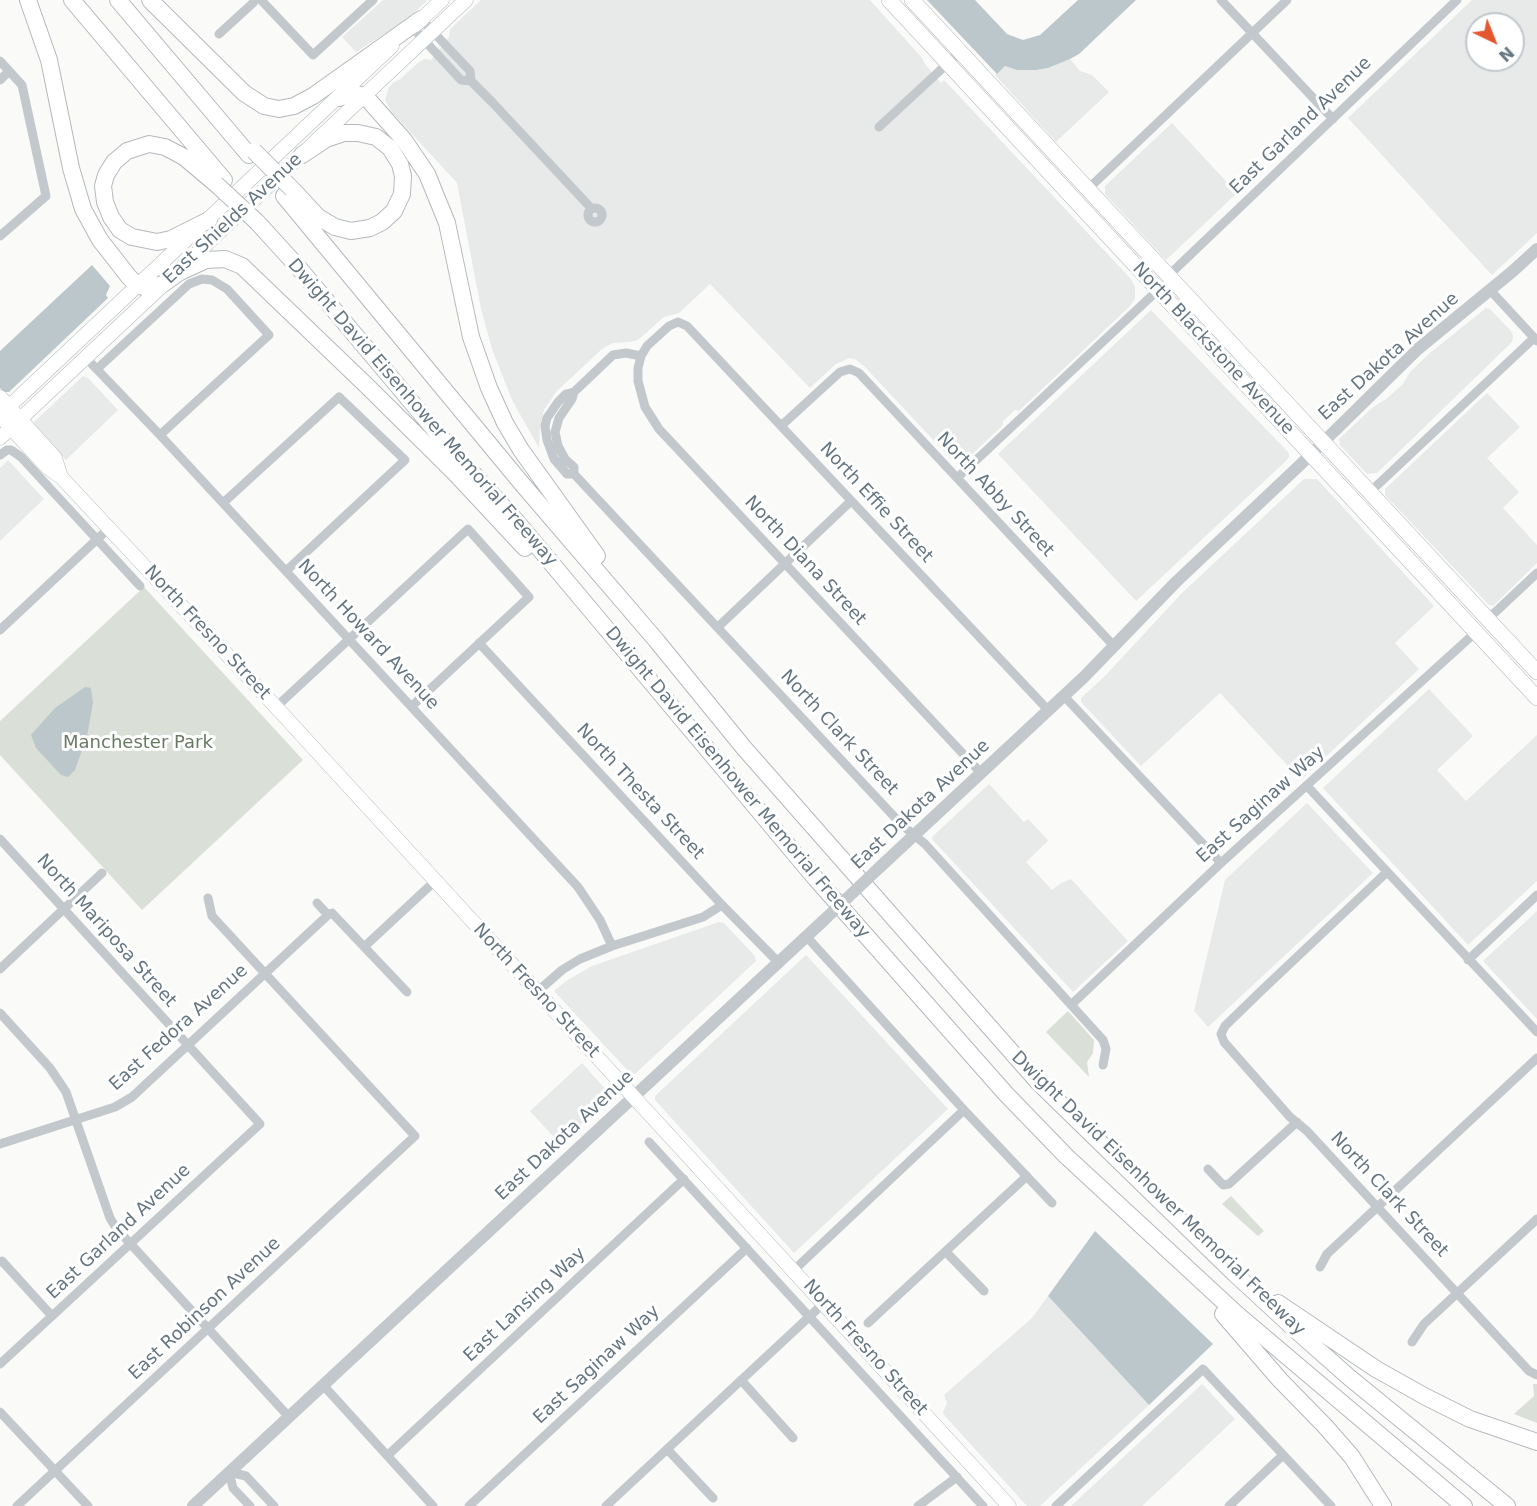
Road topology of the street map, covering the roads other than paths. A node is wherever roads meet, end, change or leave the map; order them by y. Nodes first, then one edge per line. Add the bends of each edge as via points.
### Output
1 (28, 0) edge
2 (72, 0) edge
3 (118, 0) edge
4 (150, 0) edge
5 (254, 0) edge
6 (261, 0) edge
7 (373, 0) edge
8 (442, 0) edge
9 (466, 0) edge
10 (889, 0) edge
11 (912, 0) edge
12 (1221, 0) edge
13 (1287, 0) edge
14 (1457, 0) edge
15 (423, 29) junction
16 (1252, 33) junction
17 (219, 34) dead end
18 (960, 52) junction
19 (0, 61) edge
20 (948, 63) junction
21 (9, 71) junction
22 (0, 80) edge
23 (365, 96) junction
24 (339, 98) junction
25 (1333, 119) junction
26 (879, 127) dead end
27 (1017, 138) junction
28 (302, 155) junction
29 (220, 182) junction
30 (1088, 189) junction
31 (288, 193) junction
32 (591, 208) dead end
33 (209, 220) junction
34 (1097, 224) junction
35 (0, 236) edge
36 (1537, 249) edge
37 (1168, 276) junction
38 (163, 284) junction
39 (137, 285) junction
40 (1158, 290) junction
41 (1490, 290) junction
42 (1209, 320) junction
43 (1535, 339) edge
44 (641, 356) junction
45 (86, 358) junction
46 (97, 369) junction
47 (2, 409) edge
48 (16, 424) junction
49 (781, 426) junction
50 (160, 435) junction
51 (0, 438) edge
52 (1322, 442) junction
53 (1311, 454) junction
54 (0, 455) edge
55 (957, 478) junction
56 (1370, 492) junction
57 (851, 501) junction
58 (223, 503) junction
59 (108, 529) junction
60 (97, 540) junction
61 (784, 564) junction
62 (286, 571) junction
63 (1537, 573) edge
64 (140, 586) dead end
65 (1445, 599) junction
66 (1488, 619) junction
67 (718, 627) junction
68 (0, 630) edge
69 (1476, 632) junction
70 (348, 638) junction
71 (656, 640) junction
72 (479, 643) junction
73 (1114, 646) junction
74 (630, 658) junction
75 (1535, 670) edge
76 (1063, 696) junction
77 (1537, 698) edge
78 (412, 706) junction
79 (276, 707) junction
80 (1048, 710) junction
81 (981, 773) junction
82 (1307, 786) junction
83 (915, 836) junction
84 (0, 839) edge
85 (1221, 863) junction
86 (1387, 872) junction
87 (102, 873) dead end
88 (435, 881) junction
89 (1537, 896) edge
90 (208, 898) dead end
91 (317, 903) dead end
92 (722, 905) junction
93 (64, 909) junction
94 (328, 915) junction
95 (806, 936) junction
96 (612, 946) junction
97 (364, 947) junction
98 (1468, 960) junction
99 (778, 963) junction
100 (0, 969) edge
101 (265, 973) junction
102 (407, 992) dead end
103 (537, 992) junction
104 (1071, 1005) junction
105 (0, 1013) edge
106 (1537, 1032) edge
107 (188, 1045) junction
108 (1537, 1058) edge
109 (1103, 1065) dead end
110 (634, 1097) junction
111 (964, 1110) junction
112 (76, 1120) junction
113 (1297, 1122) junction
114 (260, 1124) joint
115 (649, 1142) dead end
116 (0, 1144) edge
117 (1208, 1169) dead end
118 (1027, 1176) junction
119 (684, 1179) junction
120 (1052, 1203) dead end
121 (1377, 1207) junction
122 (1537, 1219) edge
123 (131, 1244) junction
124 (747, 1248) junction
125 (946, 1252) junction
126 (1178, 1261) junction
127 (1, 1262) edge
128 (1320, 1268) dead end
129 (794, 1270) junction
130 (1235, 1274) junction
131 (984, 1291) dead end
132 (1456, 1293) junction
133 (824, 1303) junction
134 (52, 1316) junction
135 (809, 1316) junction
136 (868, 1323) dead end
137 (208, 1329) junction
138 (1412, 1342) dead end
139 (0, 1364) edge
140 (1537, 1375) edge
141 (741, 1380) junction
142 (323, 1385) junction
143 (0, 1412) edge
144 (289, 1417) junction
145 (793, 1438) dead end
146 (1537, 1442) edge
147 (667, 1449) junction
148 (388, 1455) junction
149 (1283, 1455) junction
150 (54, 1470) junction
151 (229, 1472) junction
152 (957, 1477) junction
153 (713, 1498) dead end
154 (17, 1506) edge
155 (88, 1506) edge
156 (193, 1506) edge
157 (250, 1506) edge
158 (274, 1506) edge
159 (433, 1506) edge
160 (470, 1506) edge
161 (606, 1506) edge
162 (918, 1506) edge
163 (983, 1506) edge
164 (1009, 1506) edge
165 (1056, 1506) edge
166 (1229, 1506) edge
167 (1331, 1506) edge
168 (1383, 1506) edge
169 (1464, 1506) edge
170 (1507, 1506) edge

1 - 39 highway via 49,60 82,209 104,247
2 - 29 highway, Dwight David Eisenhower Memorial Freeway
3 - 31 highway, bridge via 200,98
4 - 15 highway via 244,93 264,106 279,109 313,96
5 - 17 street
6 - 7 street via 313,55
8 - 15 main road, East Shields Avenue
9 - 15 main road, East Shields Avenue
10 - 20 main road, North Blackstone Avenue
11 - 18 main road, North Blackstone Avenue
12 - 16 street
13 - 16 street
14 - 25 street, East Garland Avenue
15 - 23 main road, East Shields Avenue
15 - 24 main road, East Shields Avenue
15 - 32 street via 461,80 471,81
16 - 25 street
16 - 30 street
18 - 20 street
18 - 30 main road, North Blackstone Avenue
19 - 21 street
20 - 26 street
20 - 27 main road, North Blackstone Avenue
21 - 22 street
21 - 35 street via 22,85 46,196
23 - 24 highway via 353,93
23 - 28 main road, East Shields Avenue
23 - 71 highway via 416,156 440,203 471,337 505,423
24 - 33 main road, East Shields Avenue
25 - 37 street, East Garland Avenue
27 - 30 main road via 1075,189
27 - 34 main road, North Blackstone Avenue
28 - 31 highway via 326,139 344,133 376,137 390,148 400,164 402,194 394,211 382,222 351,231 318,217
28 - 38 main road, East Shields Avenue
29 - 33 highway via 184,157 149,144 127,151 106,175 103,186 111,217 120,230 132,237 157,242 171,239
29 - 74 highway, Dwight David Eisenhower Memorial Freeway, bridge via 298,267
30 - 37 main road, North Blackstone Avenue
31 - 71 highway, Dwight David Eisenhower Memorial Freeway via 523,485
33 - 39 main road, East Shields Avenue
34 - 37 main road via 1155,274
34 - 40 main road, North Blackstone Avenue
36 - 41 street, East Dakota Avenue
37 - 42 main road, North Blackstone Avenue
38 - 39 highway via 146,288
38 - 45 main road, East Shields Avenue
38 - 74 highway via 206,260 225,259 242,266 454,473
39 - 47 main road, East Shields Avenue
40 - 42 main road via 1168,289 1198,319
40 - 53 main road, North Blackstone Avenue
40 - 55 street
41 - 43 street
41 - 52 street, East Dakota Avenue via 1418,349
42 - 52 main road, North Blackstone Avenue
43 - 56 street
44 - 49 street, North Effie Street via 669,326 678,322 687,326
44 - 61 street, North Diana Street via 638,381 650,418
44 - 67 street, North Clark Street via 613,355 574,392 556,425 552,443 558,465 567,474 574,474
45 - 46 street, North Howard Avenue
45 - 48 main road, East Shields Avenue
46 - 50 street, North Howard Avenue
46 - 50 street, East Shields Avenue via 189,284 206,279 221,284 269,335
47 - 48 main road, North Fresno Street
48 - 51 main road, East Shields Avenue
48 - 59 main road, North Fresno Street via 47,467
49 - 55 street, North Abby Street via 840,372 850,369 859,373
49 - 57 street, North Effie Street
50 - 58 street, North Howard Avenue
52 - 53 street, East Dakota Avenue
52 - 56 main road, North Blackstone Avenue
53 - 65 main road, North Blackstone Avenue
53 - 73 street, East Dakota Avenue
54 - 60 street via 11,450 21,457
55 - 73 street, North Abby Street
56 - 66 main road, North Blackstone Avenue
57 - 61 street
57 - 80 street, North Effie Street
58 - 62 street, North Howard Avenue
58 - 62 street via 339,397 405,460
59 - 60 street
59 - 79 main road, North Fresno Street
60 - 64 street
60 - 68 street
61 - 67 street
61 - 81 street, North Diana Street
62 - 70 street, North Howard Avenue
63 - 66 street
65 - 66 main road via 1457,600 1479,622
65 - 69 main road, North Blackstone Avenue
66 - 75 main road, North Blackstone Avenue
67 - 83 street, North Clark Street
69 - 75 main road via 1486,631 1515,659
69 - 77 main road, North Blackstone Avenue
69 - 82 street, East Saginaw Way
70 - 72 street via 468,529 529,597
70 - 78 street, North Howard Avenue
70 - 79 street
71 - 130 highway, Dwight David Eisenhower Memorial Freeway via 744,748 1038,1082
72 - 78 street
72 - 92 street, North Thesta Street
73 - 76 street, East Dakota Avenue
74 - 126 highway, Dwight David Eisenhower Memorial Freeway via 823,888 1006,1094
76 - 80 street, East Dakota Avenue
76 - 85 street
78 - 96 street, North Howard Avenue via 578,887
79 - 88 main road, North Fresno Street
80 - 81 street, East Dakota Avenue
81 - 83 street, East Dakota Avenue
82 - 85 street, East Saginaw Way
82 - 86 street
83 - 95 street, East Dakota Avenue, bridge
83 - 104 street, North Clark Street
84 - 93 street, North Mariposa Street
85 - 104 street, East Saginaw Way
86 - 98 street
86 - 113 street, North Clark Street via 1221,1034 1255,1078
87 - 93 street
88 - 97 street
88 - 103 main road, North Fresno Street
89 - 98 street
90 - 101 street via 212,916
91 - 94 street
92 - 96 street via 703,917
92 - 99 street, North Thesta Street
93 - 100 street
93 - 107 street, North Mariposa Street
94 - 97 street via 333,913
94 - 101 street, East Fedora Avenue
95 - 99 street, East Dakota Avenue
95 - 111 street
96 - 103 street via 562,970
97 - 102 street
98 - 106 street
99 - 110 street, East Dakota Avenue
101 - 107 street, East Fedora Avenue
101 - 137 street, East Robinson Avenue via 416,1136
103 - 110 main road, North Fresno Street
104 - 109 street, North Clark Street via 1103,1040
105 - 112 street via 59,1080
107 - 112 street, East Fedora Avenue via 132,1097
107 - 114 street, North Mariposa Street
108 - 121 street
110 - 129 main road, North Fresno Street
110 - 142 street, East Dakota Avenue
111 - 118 street
111 - 129 street
112 - 116 street, East Fedora Avenue
112 - 123 street via 110,1218
113 - 117 street via 1229,1184 1223,1185
113 - 121 street, North Clark Street
114 - 123 street, East Garland Avenue
115 - 119 street
118 - 120 street
118 - 125 street
119 - 124 street
119 - 148 street, East Lansing Way
121 - 128 street via 1327,1254
121 - 132 street, North Clark Street
122 - 132 street
123 - 134 street, East Garland Avenue
123 - 137 street
124 - 135 street
124 - 160 street, East Saginaw Way
125 - 131 street
125 - 136 street
126 - 168 highway via 1352,1457
126 - 169 highway, Dwight David Eisenhower Memorial Freeway
127 - 134 street
129 - 133 main road, North Fresno Street
130 - 146 highway via 1376,1369 1426,1397 1470,1419
130 - 170 highway, Dwight David Eisenhower Memorial Freeway via 1350,1378
132 - 138 street via 1424,1324
132 - 140 street, North Clark Street via 1528,1371
133 - 135 street
133 - 164 main road, North Fresno Street
134 - 139 street, East Garland Avenue
135 - 141 street
135 - 152 street
137 - 144 street
137 - 150 street, East Robinson Avenue
141 - 145 street
141 - 147 street
142 - 144 street, East Dakota Avenue
142 - 148 street
143 - 150 street
144 - 151 street, East Dakota Avenue
147 - 153 street
147 - 161 street
148 - 159 street
149 - 165 street via 1203,1369
149 - 166 street
149 - 167 street
150 - 154 street, East Robinson Avenue
150 - 155 street
151 - 156 street, East Dakota Avenue
151 - 157 street via 233,1488
151 - 158 street via 246,1476
152 - 162 street
152 - 163 street

